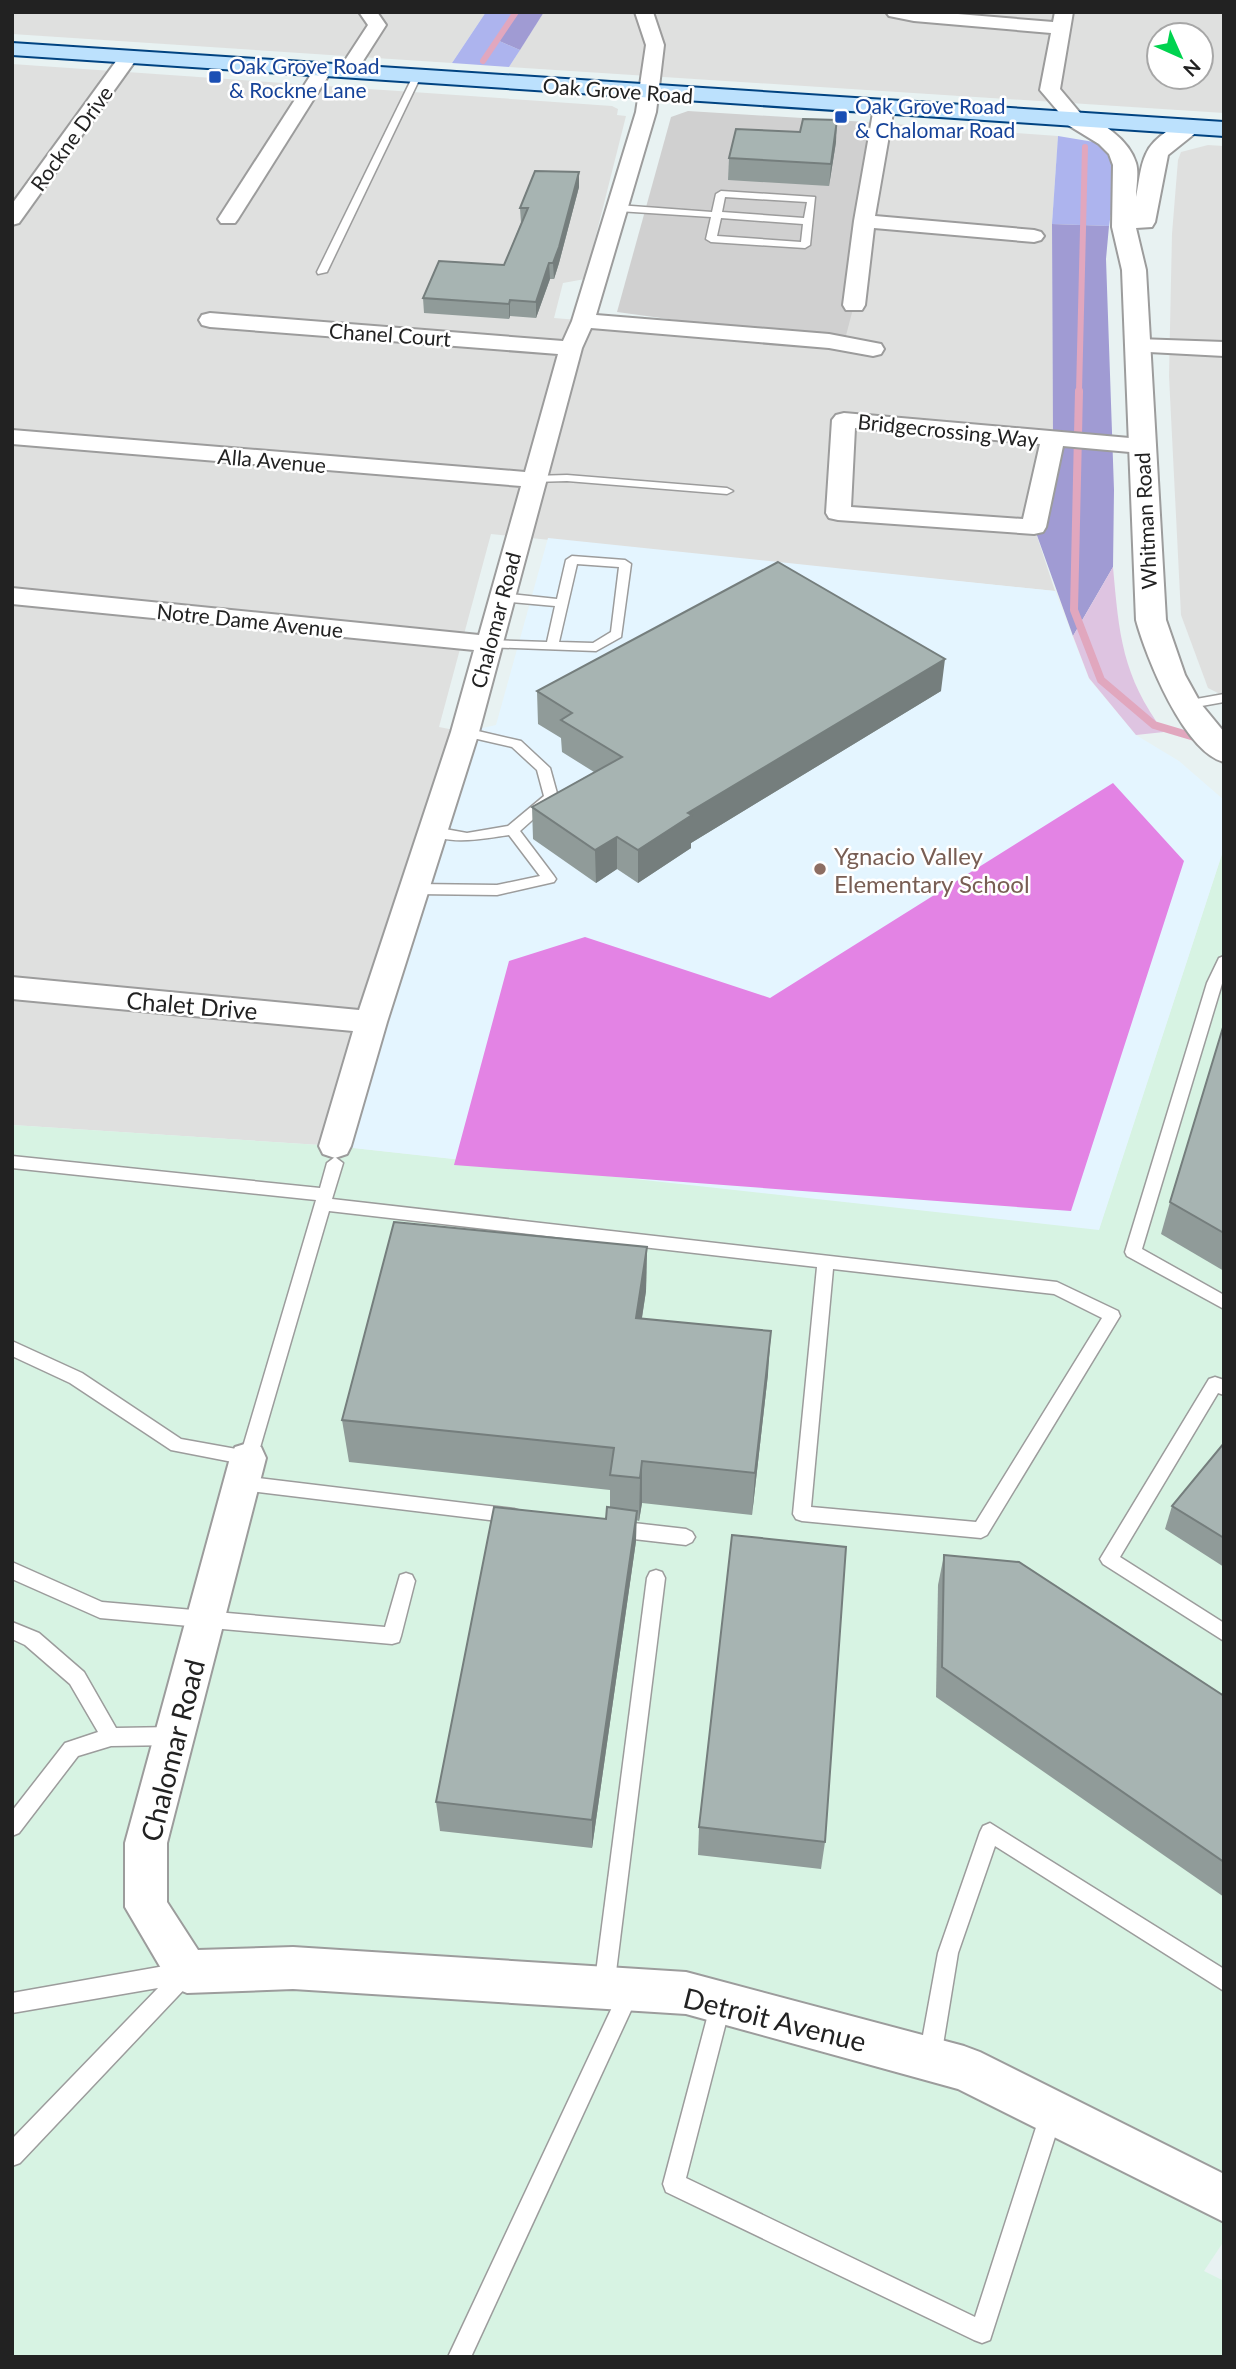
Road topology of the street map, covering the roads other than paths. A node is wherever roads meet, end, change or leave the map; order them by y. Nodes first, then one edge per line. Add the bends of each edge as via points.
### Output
1 (644, 12) edge
2 (895, 12) edge
3 (365, 13) edge
4 (1062, 20) edge
5 (12, 49) edge
6 (129, 57) junction
7 (1055, 69) junction
8 (323, 70) junction
9 (347, 71) junction
10 (417, 76) junction
11 (1050, 90) junction
12 (649, 92) junction
13 (884, 107) junction
14 (1021, 116) junction
15 (1076, 120) junction
16 (1105, 122) junction
17 (1192, 127) junction
18 (1224, 129) edge
19 (1153, 170) junction
20 (618, 208) junction
21 (716, 216) junction
22 (12, 219) edge
23 (228, 219) dead end
24 (808, 221) junction
25 (864, 221) junction
26 (1034, 236) dead end
27 (1134, 270) junction
28 (322, 272) dead end
29 (854, 305) dead end
30 (210, 320) dead end
31 (583, 321) junction
32 (1138, 346) junction
33 (571, 348) junction
34 (873, 349) dead end
35 (1224, 349) edge
36 (12, 437) edge
37 (1053, 440) junction
38 (1127, 445) junction
39 (533, 479) junction
40 (727, 491) dead end
41 (12, 596) edge
42 (501, 597) junction
43 (562, 603) junction
44 (488, 644) junction
45 (552, 645) junction
46 (1224, 698) edge
47 (1185, 705) junction
48 (465, 732) junction
49 (1214, 741) edge
50 (512, 830) junction
51 (434, 831) junction
52 (416, 889) junction
53 (1224, 961) edge
54 (1219, 984) edge
55 (12, 988) edge
56 (371, 1022) junction
57 (335, 1155) joint
58 (12, 1162) edge
59 (324, 1200) junction
60 (825, 1263) junction
61 (1224, 1303) edge
62 (12, 1348) edge
63 (1224, 1388) edge
64 (245, 1471) junction
65 (537, 1519) edge
66 (605, 1527) edge
67 (686, 1537) dead end
68 (12, 1570) edge
69 (656, 1578) dead end
70 (406, 1581) dead end
71 (206, 1618) junction
72 (12, 1630) edge
73 (1224, 1633) edge
74 (174, 1736) junction
75 (111, 1737) junction
76 (12, 1827) edge
77 (187, 1972) junction
78 (1224, 1980) edge
79 (617, 1989) junction
80 (12, 2003) edge
81 (721, 2003) junction
82 (930, 2059) junction
83 (1051, 2112) junction
84 (12, 2155) edge
85 (1224, 2199) edge
86 (459, 2357) edge

1 - 12 street, Chalomar Road via 655,45
2 - 4 street
3 - 9 street via 377,25
4 - 7 street
5 - 6 main road, Oak Grove Road
6 - 8 main road, Oak Grove Road
6 - 22 street, Rockne Drive
7 - 11 street
7 - 16 street via 1083,105
8 - 9 main road, Oak Grove Road
8 - 23 street
9 - 10 main road, Oak Grove Road
10 - 12 main road, Oak Grove Road
10 - 28 lane
11 - 14 street
11 - 15 street, Whitman Road
12 - 13 main road, Oak Grove Road
12 - 20 street, Chalomar Road
13 - 14 main road, Oak Grove Road
13 - 25 street
14 - 15 main road, Oak Grove Road
15 - 16 main road, Oak Grove Road
15 - 27 street, Whitman Road via 1107,139 1125,164 1124,227
16 - 17 main road, Oak Grove Road
16 - 19 street via 1134,142
17 - 18 main road, Oak Grove Road
17 - 19 street, Whitman Road via 1165,144
19 - 27 street, Whitman Road
20 - 21 lane
20 - 31 street, Chalomar Road
21 - 24 lane
21 - 24 lane via 721,194 812,199
21 - 24 lane via 711,239 804,245
25 - 26 street
25 - 29 street
27 - 32 street, Whitman Road
30 - 33 street, Chanel Court
31 - 33 street, Chalomar Road
31 - 34 street via 829,341
32 - 35 street
32 - 38 street, Whitman Road
33 - 39 street, Chalomar Road
36 - 39 street, Alla Avenue via 500,480
37 - 37 street, Bridgecrossing Way via 844,420 838,513 1034,527
37 - 38 street, Bridgecrossing Way
38 - 47 street, Whitman Road via 1158,652
39 - 40 lane
39 - 42 street, Chalomar Road
41 - 44 street, Notre Dame Avenue
42 - 43 lane
42 - 44 street, Chalomar Road
43 - 45 lane
43 - 45 lane via 572,560 625,564 617,634 596,647
44 - 45 lane
44 - 48 street, Chalomar Road
46 - 47 lane
47 - 49 street, Whitman Road
48 - 50 lane via 516,744 544,768 551,797
48 - 51 street, Chalomar Road
50 - 51 lane via 467,837
50 - 52 lane via 549,879 497,890
51 - 52 street, Chalomar Road
52 - 56 street, Chalomar Road
53 - 54 lane
54 - 61 lane via 1133,1252
55 - 56 street, Chalet Drive
56 - 57 street, Chalomar Road
57 - 59 lane
58 - 59 lane
59 - 60 lane
59 - 64 lane
60 - 60 lane via 1056,1288 1112,1316 982,1530 802,1514
62 - 64 lane via 76,1378 177,1446
63 - 73 lane via 1215,1384 1109,1559
64 - 65 lane
64 - 71 street, Chalomar Road
66 - 67 lane
68 - 71 lane via 100,1610
69 - 79 lane
70 - 71 lane via 392,1636
71 - 74 street, Chalomar Road
72 - 75 lane via 32,1639 77,1678
74 - 75 lane
74 - 77 street, Chalomar Road via 146,1843 146,1907
75 - 76 lane via 72,1749
77 - 79 street, Detroit Avenue via 293,1968
77 - 80 lane
77 - 84 lane
78 - 82 lane via 990,1832 948,1953
79 - 81 street, Detroit Avenue via 686,1993
79 - 86 lane
81 - 82 street, Detroit Avenue
81 - 83 lane via 674,2184 982,2332
82 - 83 street, Detroit Avenue via 964,2068
83 - 85 street, Detroit Avenue

